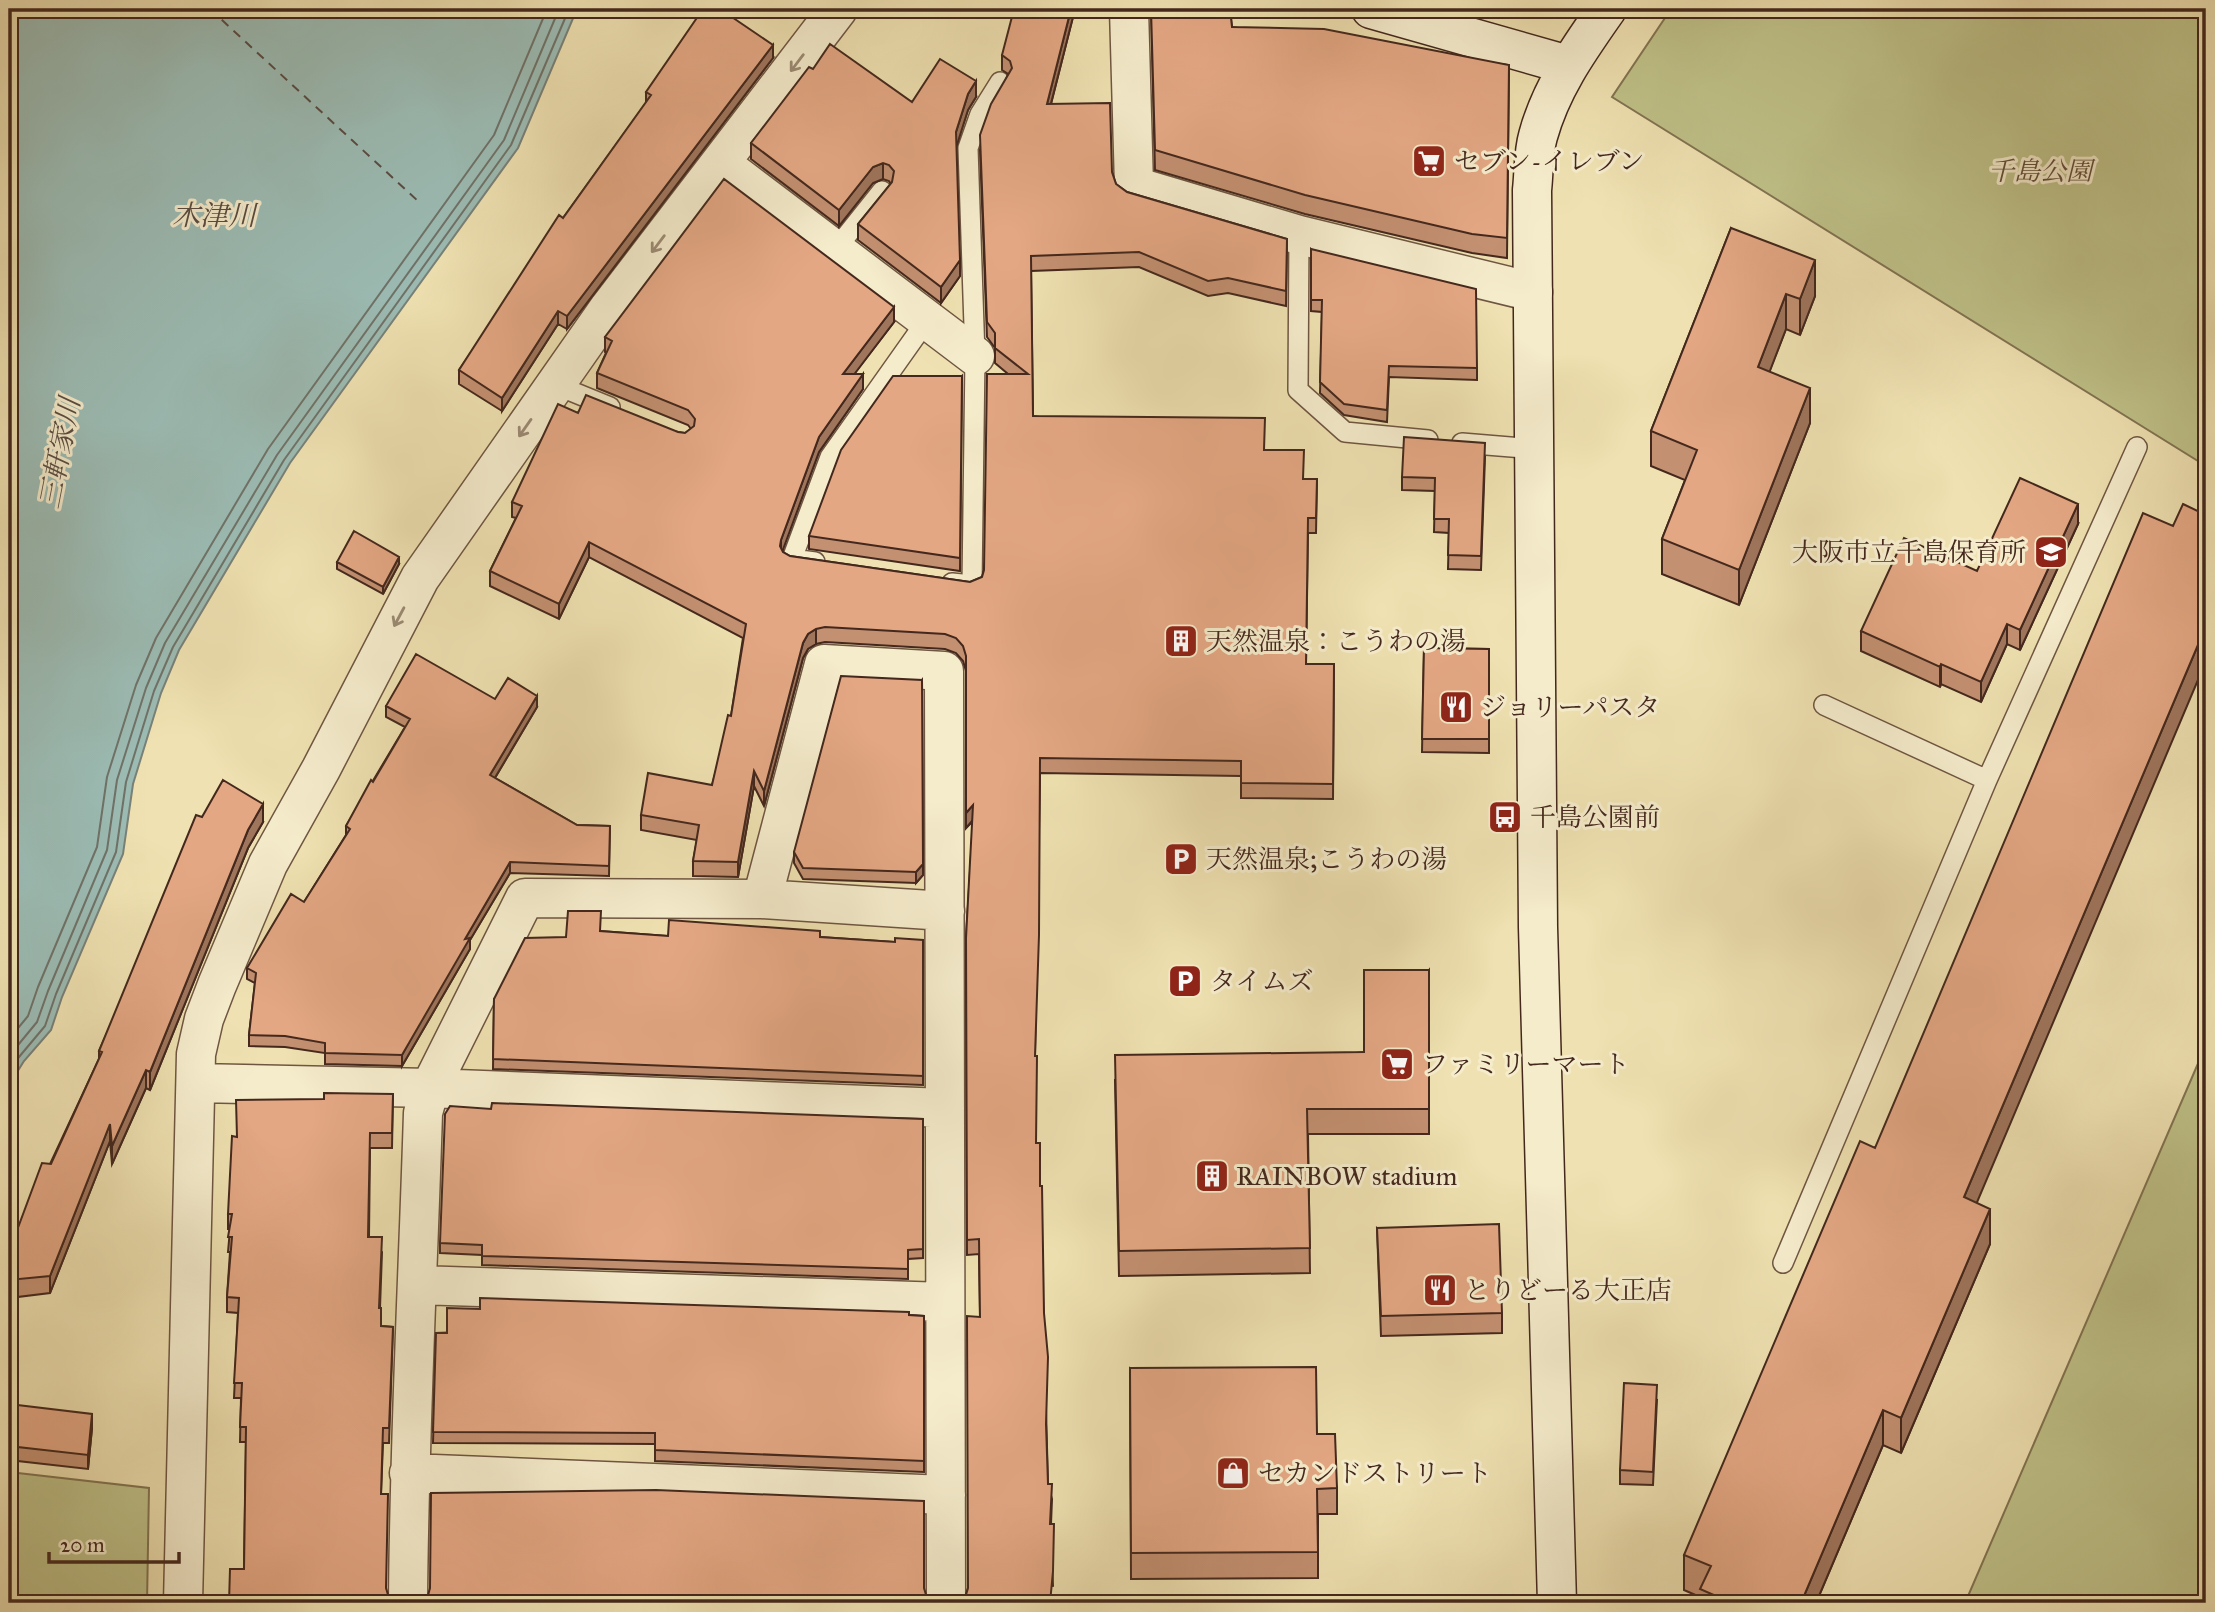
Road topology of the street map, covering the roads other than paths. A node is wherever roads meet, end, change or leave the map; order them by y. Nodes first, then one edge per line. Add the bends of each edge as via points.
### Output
1 (838, 9) edge
2 (1129, 9) edge
3 (1371, 9) edge
4 (1607, 9) edge
5 (1567, 65) junction
6 (1000, 82) edge
7 (720, 163) junction
8 (882, 191) edge
9 (1299, 235) junction
10 (835, 250) junction
11 (1533, 292) junction
12 (927, 320) junction
13 (975, 356) junction
14 (555, 385) junction
15 (632, 416) edge
16 (2137, 447) dead end
17 (1534, 449) junction
18 (834, 565) edge
19 (930, 579) edge
20 (1824, 705) dead end
21 (1987, 780) junction
22 (762, 899) junction
23 (945, 911) junction
24 (196, 1083) junction
25 (430, 1088) junction
26 (945, 1108) junction
27 (1783, 1263) dead end
28 (418, 1285) junction
29 (945, 1301) junction
30 (409, 1473) junction
31 (946, 1495) junction
32 (183, 1603) edge
33 (408, 1603) edge
34 (946, 1603) edge
35 (1557, 1603) edge

1 -> 7 street
2 - 9 street via 1134,186
3 - 5 street
4 - 5 street
5 - 11 street via 1537,139 1532,190
6 - 13 lane via 980,114 968,148
7 - 10 street
7 -> 14 street
8 - 10 lane
9 - 11 street
9 - 17 lane via 1298,390 1345,432
10 - 12 street
11 - 17 street
12 - 13 street
12 - 18 lane via 830,457 792,559
13 - 19 lane via 972,585
14 - 15 lane
14 -> 24 street via 420,578 268,864 204,1018 196,1054
16 - 21 lane
17 - 35 street via 1538,926
20 - 21 lane
21 - 27 lane
22 - 23 street
22 - 23 street via 824,664 944,671
22 - 25 street via 525,898
23 - 26 street
24 - 25 street
24 - 32 street
25 - 26 street
25 - 28 street via 423,1112
26 - 29 street
28 - 29 street
28 - 30 street
29 - 31 street
30 - 31 street
30 - 33 street
31 - 34 street

